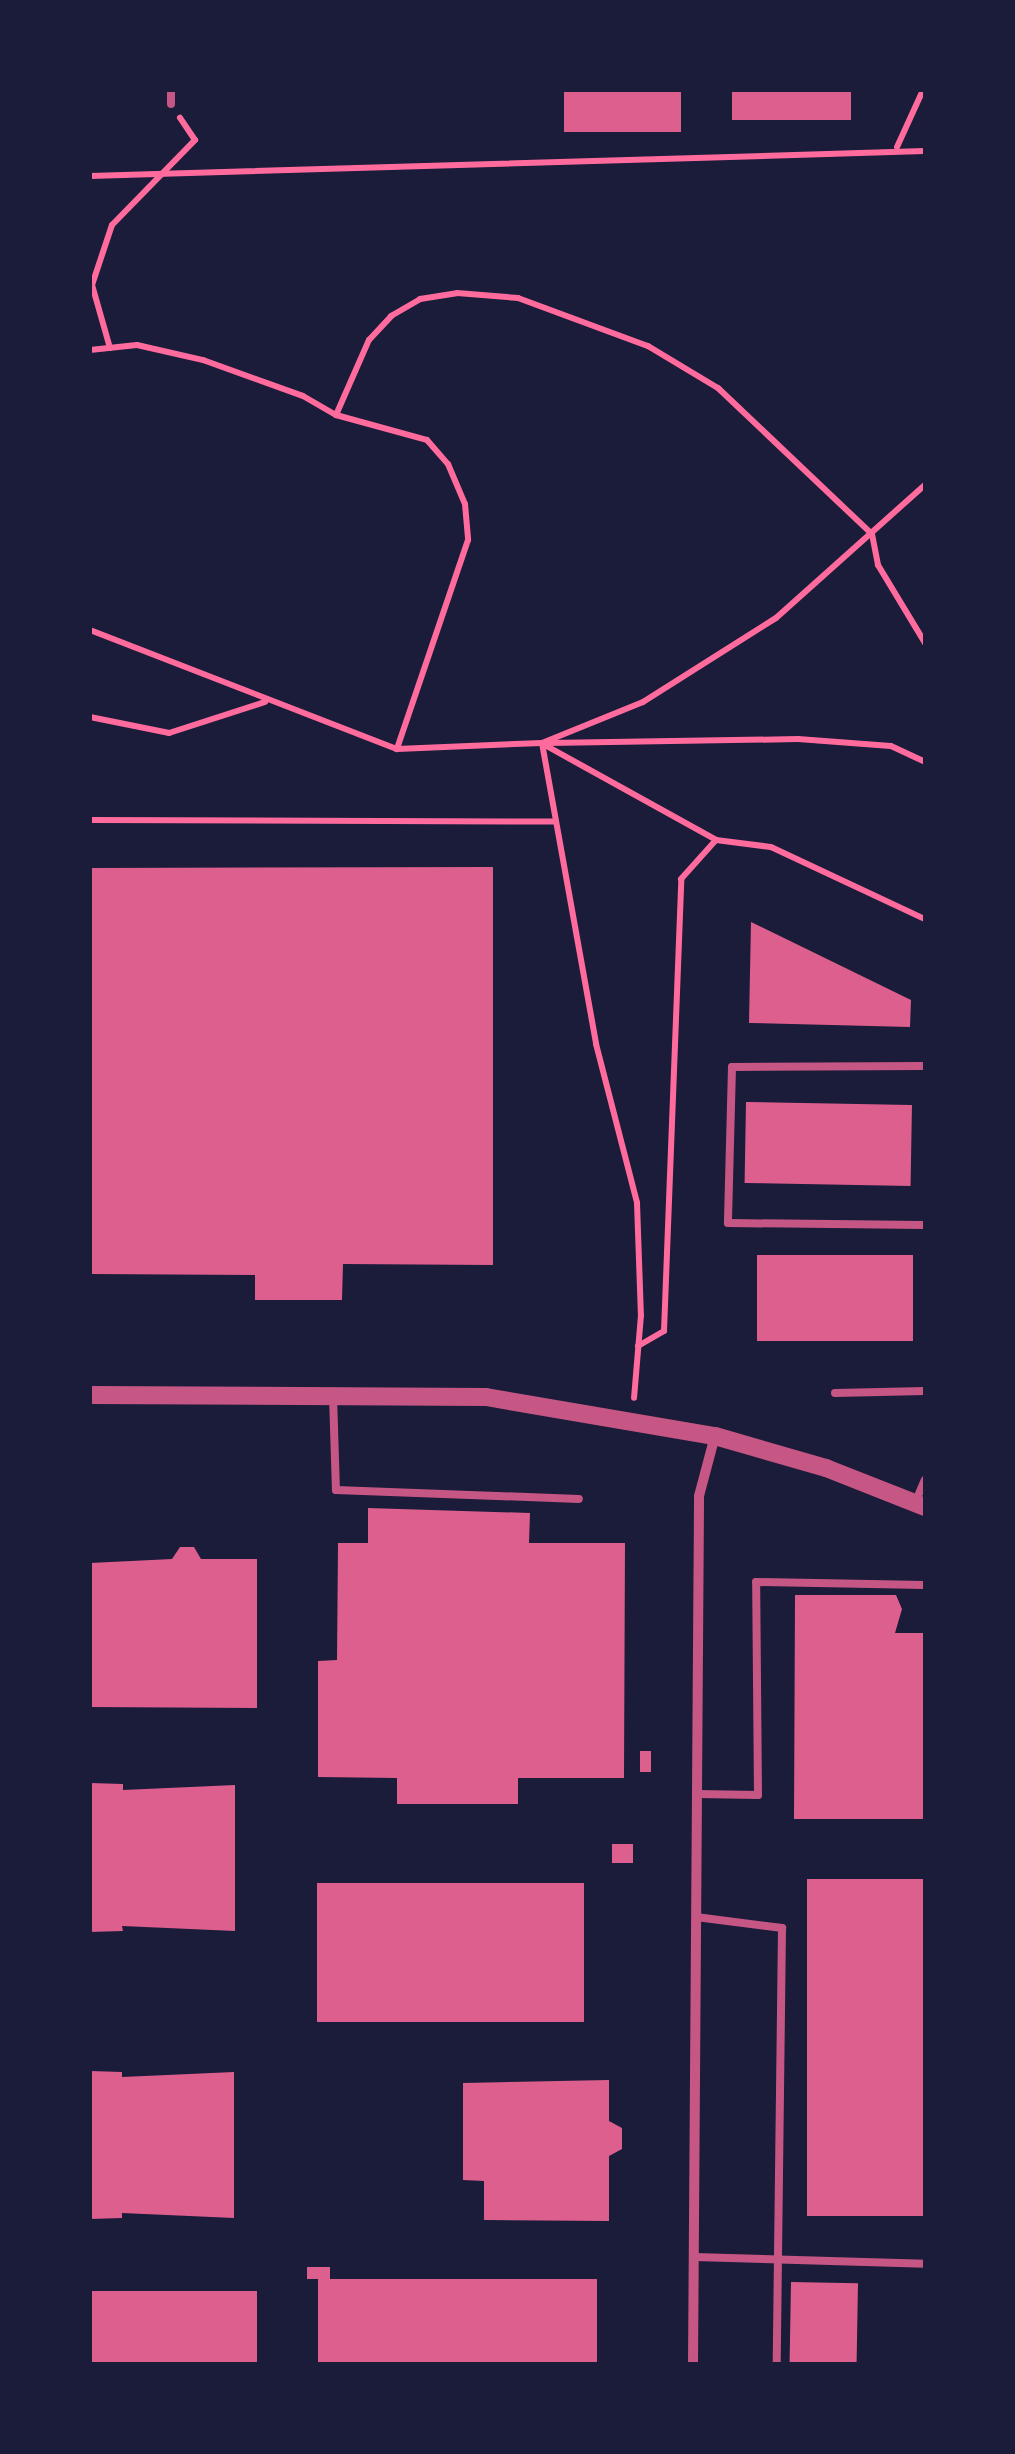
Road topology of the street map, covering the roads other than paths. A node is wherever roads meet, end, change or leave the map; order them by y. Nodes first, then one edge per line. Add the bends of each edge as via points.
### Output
1 (171, 90) edge
2 (171, 104) dead end
3 (925, 1066) edge
4 (925, 1225) edge
5 (925, 1392) edge
6 (835, 1393) dead end
7 (90, 1395) edge
8 (333, 1396) junction
9 (714, 1436) junction
10 (925, 1480) edge
11 (578, 1499) dead end
12 (920, 1505) edge
13 (925, 1585) edge
14 (697, 1794) junction
15 (696, 1917) junction
16 (694, 2257) junction
17 (778, 2259) junction
18 (925, 2264) edge
19 (693, 2364) edge
20 (776, 2364) edge

1 - 2 lane
3 - 4 lane via 732,1067 728,1223
5 - 6 lane
7 - 8 street
8 - 9 street via 486,1397
8 - 11 lane via 336,1490
9 - 12 street
9 - 14 street via 699,1496
10 - 12 lane
13 - 14 lane via 756,1582 758,1795
14 - 15 street
15 - 16 street
15 - 17 lane via 782,1928
16 - 17 lane
16 - 19 street
17 - 18 lane
17 - 20 lane

